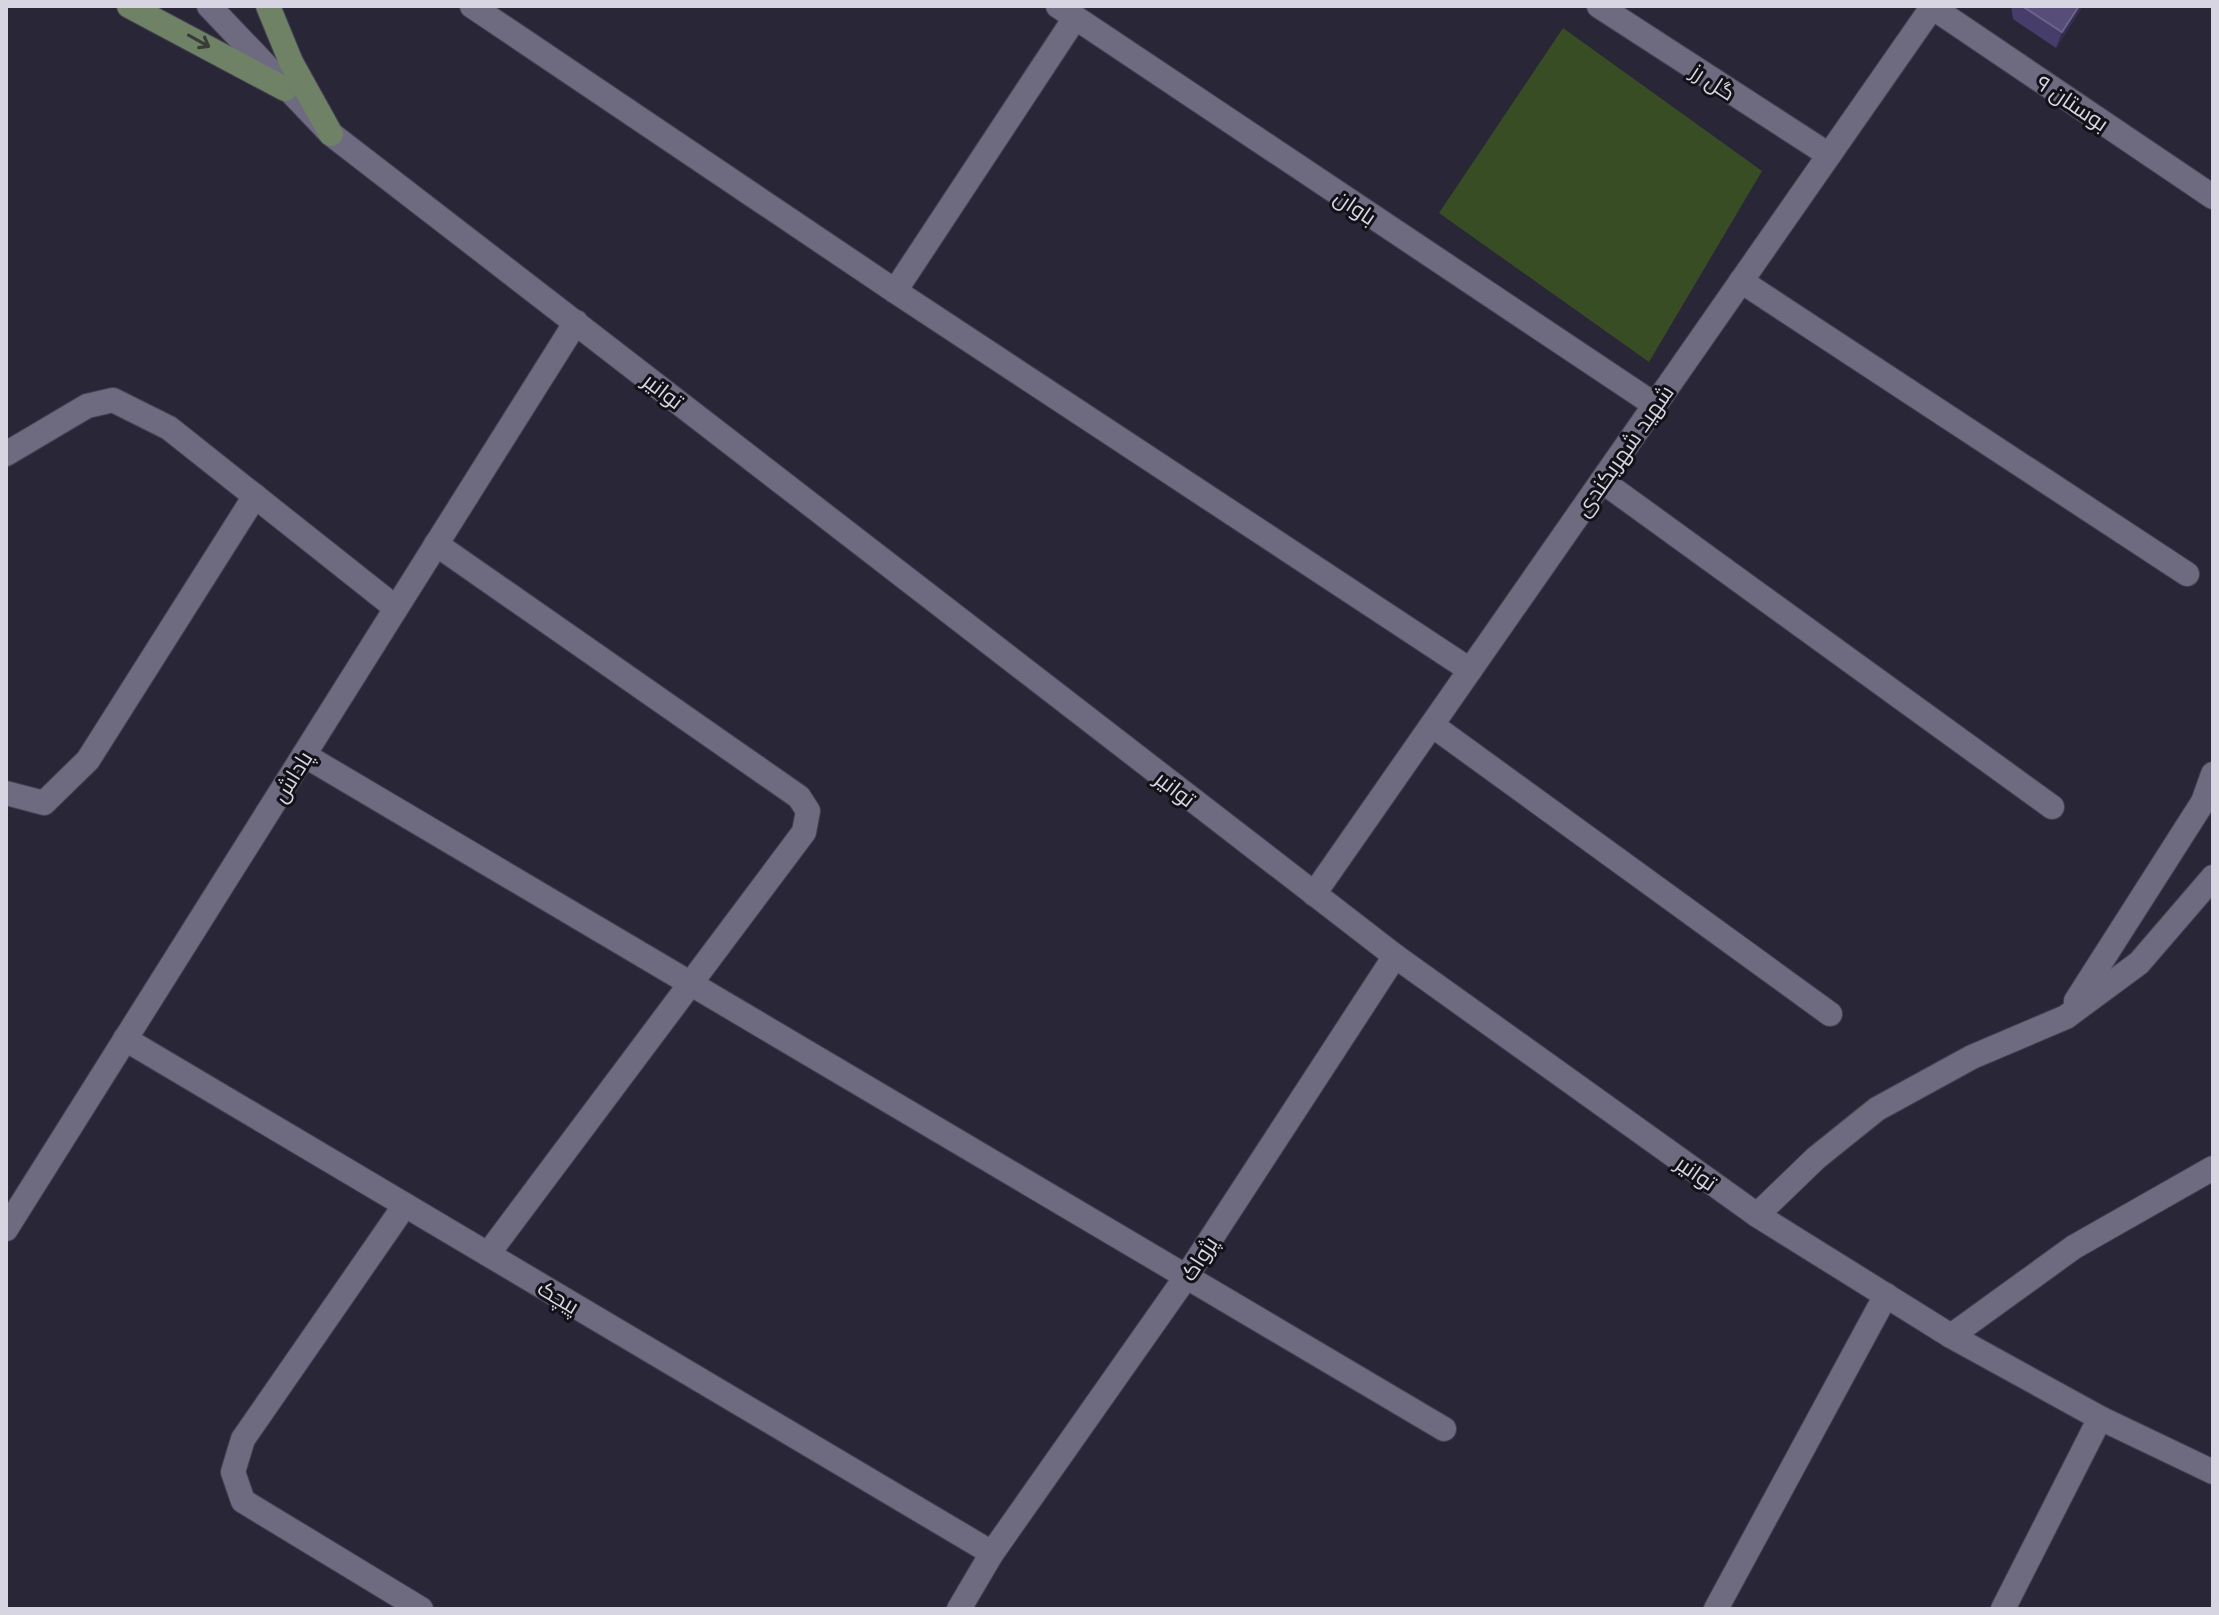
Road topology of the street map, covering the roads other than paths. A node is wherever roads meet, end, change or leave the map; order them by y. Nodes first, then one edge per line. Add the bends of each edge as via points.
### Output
1 (129, 6) edge
2 (209, 6) edge
3 (268, 6) edge
4 (472, 6) edge
5 (1599, 6) edge
6 (1933, 7) edge
7 (1067, 12) edge
8 (285, 89) junction
9 (331, 134) junction
10 (1829, 155) junction
11 (2213, 197) edge
12 (1741, 281) junction
13 (895, 291) junction
14 (576, 322) junction
15 (1655, 405) junction
16 (6, 454) edge
17 (1602, 481) junction
18 (255, 496) junction
19 (436, 544) junction
20 (2187, 574) dead end
21 (396, 608) junction
22 (1470, 670) junction
23 (1432, 725) junction
24 (304, 755) junction
25 (2213, 774) edge
26 (6, 793) edge
27 (2052, 807) dead end
28 (2213, 877) edge
29 (1314, 894) junction
30 (1395, 956) junction
31 (688, 983) junction
32 (1830, 1014) dead end
33 (2066, 1017) junction
34 (125, 1039) junction
35 (2213, 1168) edge
36 (405, 1205) junction
37 (1757, 1215) junction
38 (6, 1229) edge
39 (488, 1254) junction
40 (1186, 1277) junction
41 (1886, 1295) junction
42 (1951, 1336) junction
43 (2100, 1418) junction
44 (1444, 1429) dead end
45 (2213, 1472) edge
46 (992, 1553) junction
47 (421, 1609) edge
48 (959, 1609) edge
49 (1716, 1609) edge
50 (2003, 1609) edge

1 -> 8 main road
2 - 8 street, توانیر
3 - 9 main road via 291,62
4 - 13 street
5 - 10 street, گل رز
6 - 10 street, شهید شهریکندی
6 - 11 street, بوستان ۹
7 - 13 street
7 - 15 street, باوان
8 - 9 street, توانیر
9 - 14 street, توانیر
10 - 12 street, شهید شهریکندی
12 - 15 street, شهید شهریکندی
12 - 20 street
13 - 22 street
14 - 19 street, پاداش
14 - 29 street, توانیر
15 - 17 street, شهید شهریکندی
16 - 18 street via 87,406 113,400 169,428
17 - 22 street, شهید شهریکندی
17 - 27 street
18 - 21 street
18 - 26 street via 88,760 44,803
19 - 21 street, پاداش
19 - 31 street via 799,797 808,811 804,832
21 - 24 street, پاداش
22 - 23 street, شهید شهریکندی
23 - 29 street, شهید شهریکندی
23 - 32 street
24 - 31 street
24 - 34 street, پاداش
25 - 33 street via 2203,802 2171,855
28 - 33 street via 2139,963
29 - 30 street, توانیر
30 - 37 street, توانیر
30 - 40 street, پژواک
31 - 39 street
31 - 40 street
33 - 37 street via 1972,1057 1877,1109
34 - 36 street, پیچک
34 - 38 street, پاداش
35 - 42 street via 2074,1247
36 - 39 street, پیچک
36 - 47 street via 243,1439 233,1472 243,1501
37 - 41 street, توانیر
39 - 46 street, پیچک
40 - 44 street
40 - 46 street, پژواک
41 - 42 street, توانیر
41 - 49 street
42 - 43 street, توانیر
43 - 45 street, توانیر
43 - 50 street
46 - 48 street, پژواک

